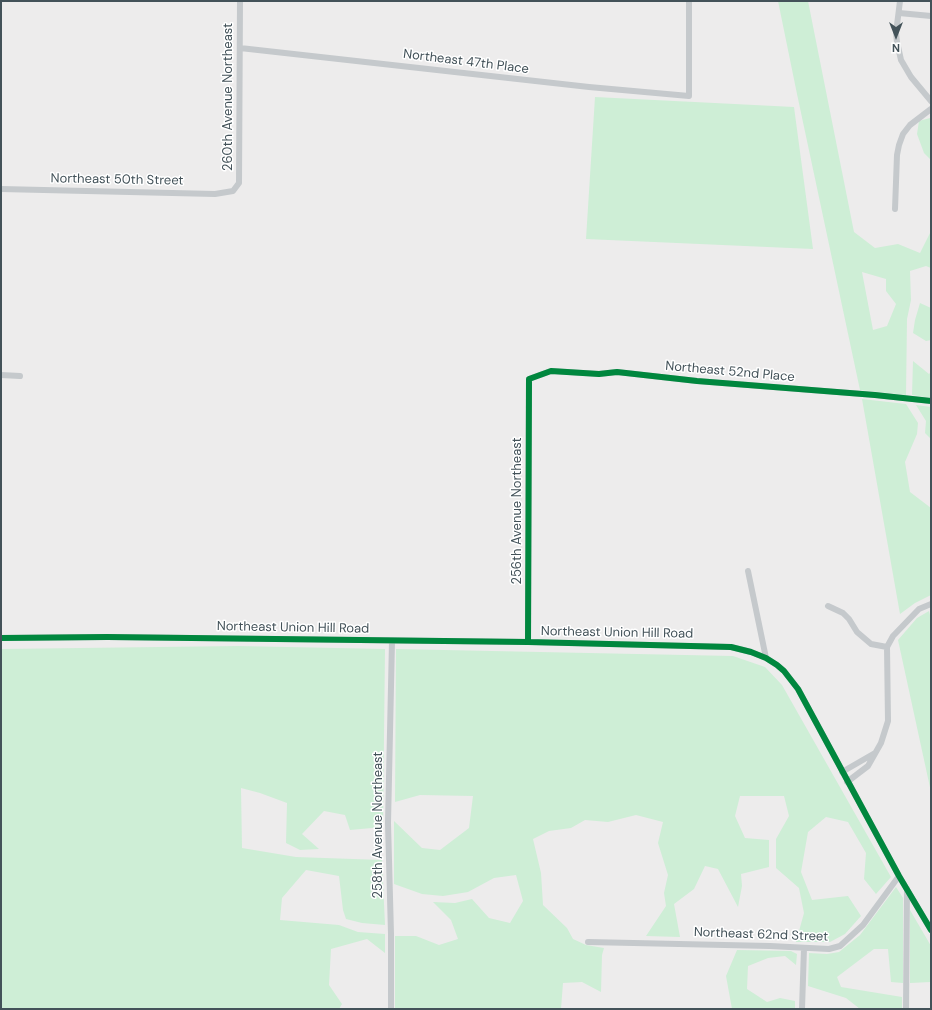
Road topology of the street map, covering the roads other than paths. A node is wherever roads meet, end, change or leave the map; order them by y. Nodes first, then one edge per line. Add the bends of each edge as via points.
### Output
1 (240, 1) edge
2 (900, 1) edge
3 (689, 2) edge
4 (899, 13) junction
5 (931, 16) edge
6 (240, 48) junction
7 (931, 101) edge
8 (931, 109) edge
9 (1, 189) edge
10 (233, 191) joint
11 (895, 209) dead end
12 (1, 375) edge
13 (20, 376) dead end
14 (529, 379) joint
15 (931, 401) edge
16 (748, 571) dead end
17 (931, 604) edge
18 (828, 606) dead end
19 (1, 638) edge
20 (392, 641) junction
21 (528, 642) junction
22 (887, 647) junction
23 (766, 658) junction
24 (875, 753) junction
25 (842, 772) junction
26 (847, 782) junction
27 (899, 876) junction
28 (907, 889) junction
29 (931, 930) edge
30 (588, 942) dead end
31 (804, 948) junction
32 (391, 1009) edge
33 (802, 1009) edge
34 (906, 1009) edge

1 - 6 street, 260th Avenue Northeast
2 - 4 street
3 - 6 street, Northeast 47th Place via 689,96
4 - 5 street
4 - 7 street via 896,33 901,60
6 - 10 street, 260th Avenue Northeast via 239,183
8 - 11 street via 910,125 899,145
9 - 10 street, Northeast 50th Street via 215,194
12 - 13 street
14 - 15 street, Northeast 52nd Place via 551,371 599,374 617,372
14 - 21 street, 256th Avenue Northeast
16 - 23 street
17 - 22 street via 919,609 893,636
18 - 22 street via 843,613 857,632 871,644
19 - 20 street, Northeast Union Hill Road
20 - 21 street, Northeast Union Hill Road
20 - 32 street, 258th Avenue Northeast via 388,823 392,934
21 - 23 street, Northeast Union Hill Road via 731,647
22 - 24 street via 888,721
23 - 25 street, Northeast Union Hill Road via 784,671 798,689
24 - 25 street
24 - 26 street via 868,766
25 - 26 street, Northeast Union Hill Road
26 - 27 street, Northeast Union Hill Road
27 - 28 street, Northeast Union Hill Road
27 - 31 street, Northeast 62nd Street via 863,925 840,946 829,949
28 - 29 street, Northeast Union Hill Road
28 - 34 street
30 - 31 street, Northeast 62nd Street
31 - 33 street

